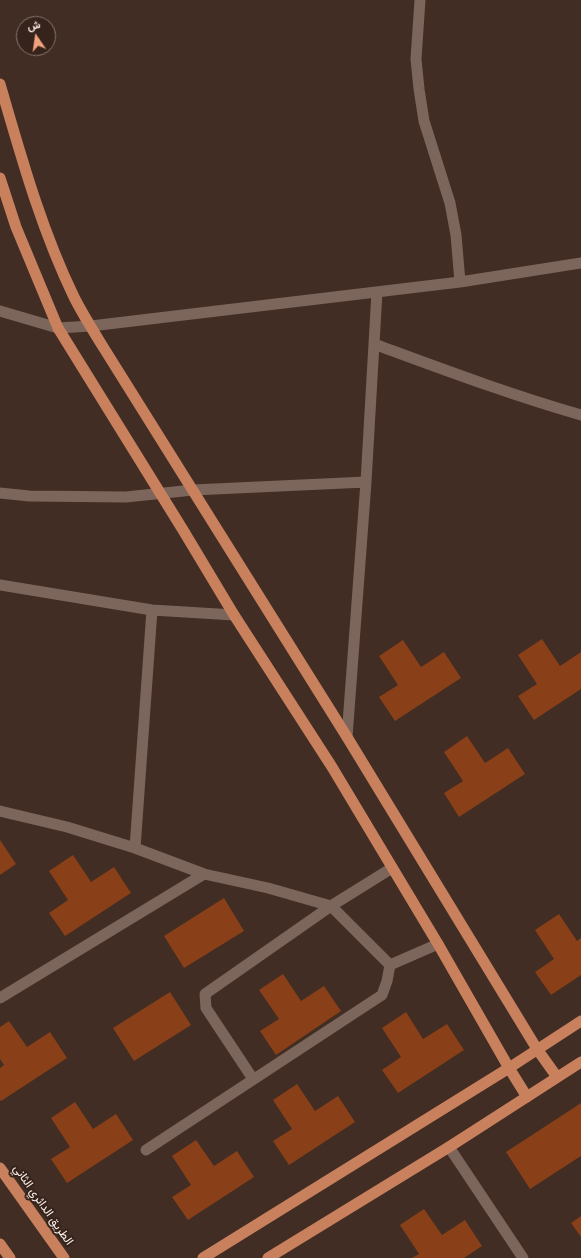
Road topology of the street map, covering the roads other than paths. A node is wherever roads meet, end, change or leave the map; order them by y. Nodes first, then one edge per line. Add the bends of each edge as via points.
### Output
1 (420, 0) edge
2 (0, 84) edge
3 (0, 178) edge
4 (581, 263) edge
5 (460, 282) junction
6 (377, 292) junction
7 (0, 311) edge
8 (91, 326) junction
9 (58, 328) junction
10 (374, 344) junction
11 (581, 415) edge
12 (366, 482) junction
13 (193, 490) junction
14 (0, 493) edge
15 (160, 494) junction
16 (0, 584) edge
17 (152, 610) junction
18 (234, 614) junction
19 (347, 736) junction
20 (0, 811) edge
21 (135, 848) junction
22 (392, 868) junction
23 (204, 874) junction
24 (331, 906) junction
25 (438, 944) junction
26 (390, 965) junction
27 (0, 998) edge
28 (581, 1021) edge
29 (537, 1049) junction
30 (581, 1062) edge
31 (509, 1068) junction
32 (557, 1077) junction
33 (253, 1079) junction
34 (527, 1097) junction
35 (450, 1148) junction
36 (146, 1150) dead end
37 (0, 1168) edge
38 (0, 1244) edge
39 (10, 1258) edge
40 (64, 1258) edge
41 (203, 1258) edge
42 (268, 1258) edge
43 (523, 1258) edge

1 - 5 street via 416,59 419,89 424,121 450,203
2 - 8 main road via 54,251 74,297
3 - 9 main road via 16,227
4 - 5 street
5 - 6 street
6 - 8 street
6 - 10 street
7 - 9 street
8 - 9 street
8 - 13 main road
9 - 15 main road
10 - 11 street
10 - 12 street
12 - 13 street
12 - 19 street
13 - 15 street
13 - 19 main road
14 - 15 street via 90,497
15 - 18 main road
16 - 17 street
17 - 18 street
17 - 21 street
18 - 22 main road via 332,767
19 - 29 main road
20 - 21 street via 67,827
21 - 23 street
22 - 24 street
22 - 25 main road
23 - 24 street via 268,888
23 - 27 street
24 - 26 street
24 - 33 street via 205,994 206,1008
25 - 26 street
25 - 31 main road
26 - 33 street via 382,995
28 - 29 main road
29 - 31 main road
29 - 32 main road
30 - 32 main road
31 - 34 main road
31 - 41 main road
32 - 34 main road
33 - 36 street
34 - 35 main road
35 - 42 main road
35 - 43 street
37 - 40 main road, الطريق الدائري الثاني
38 - 39 main road

